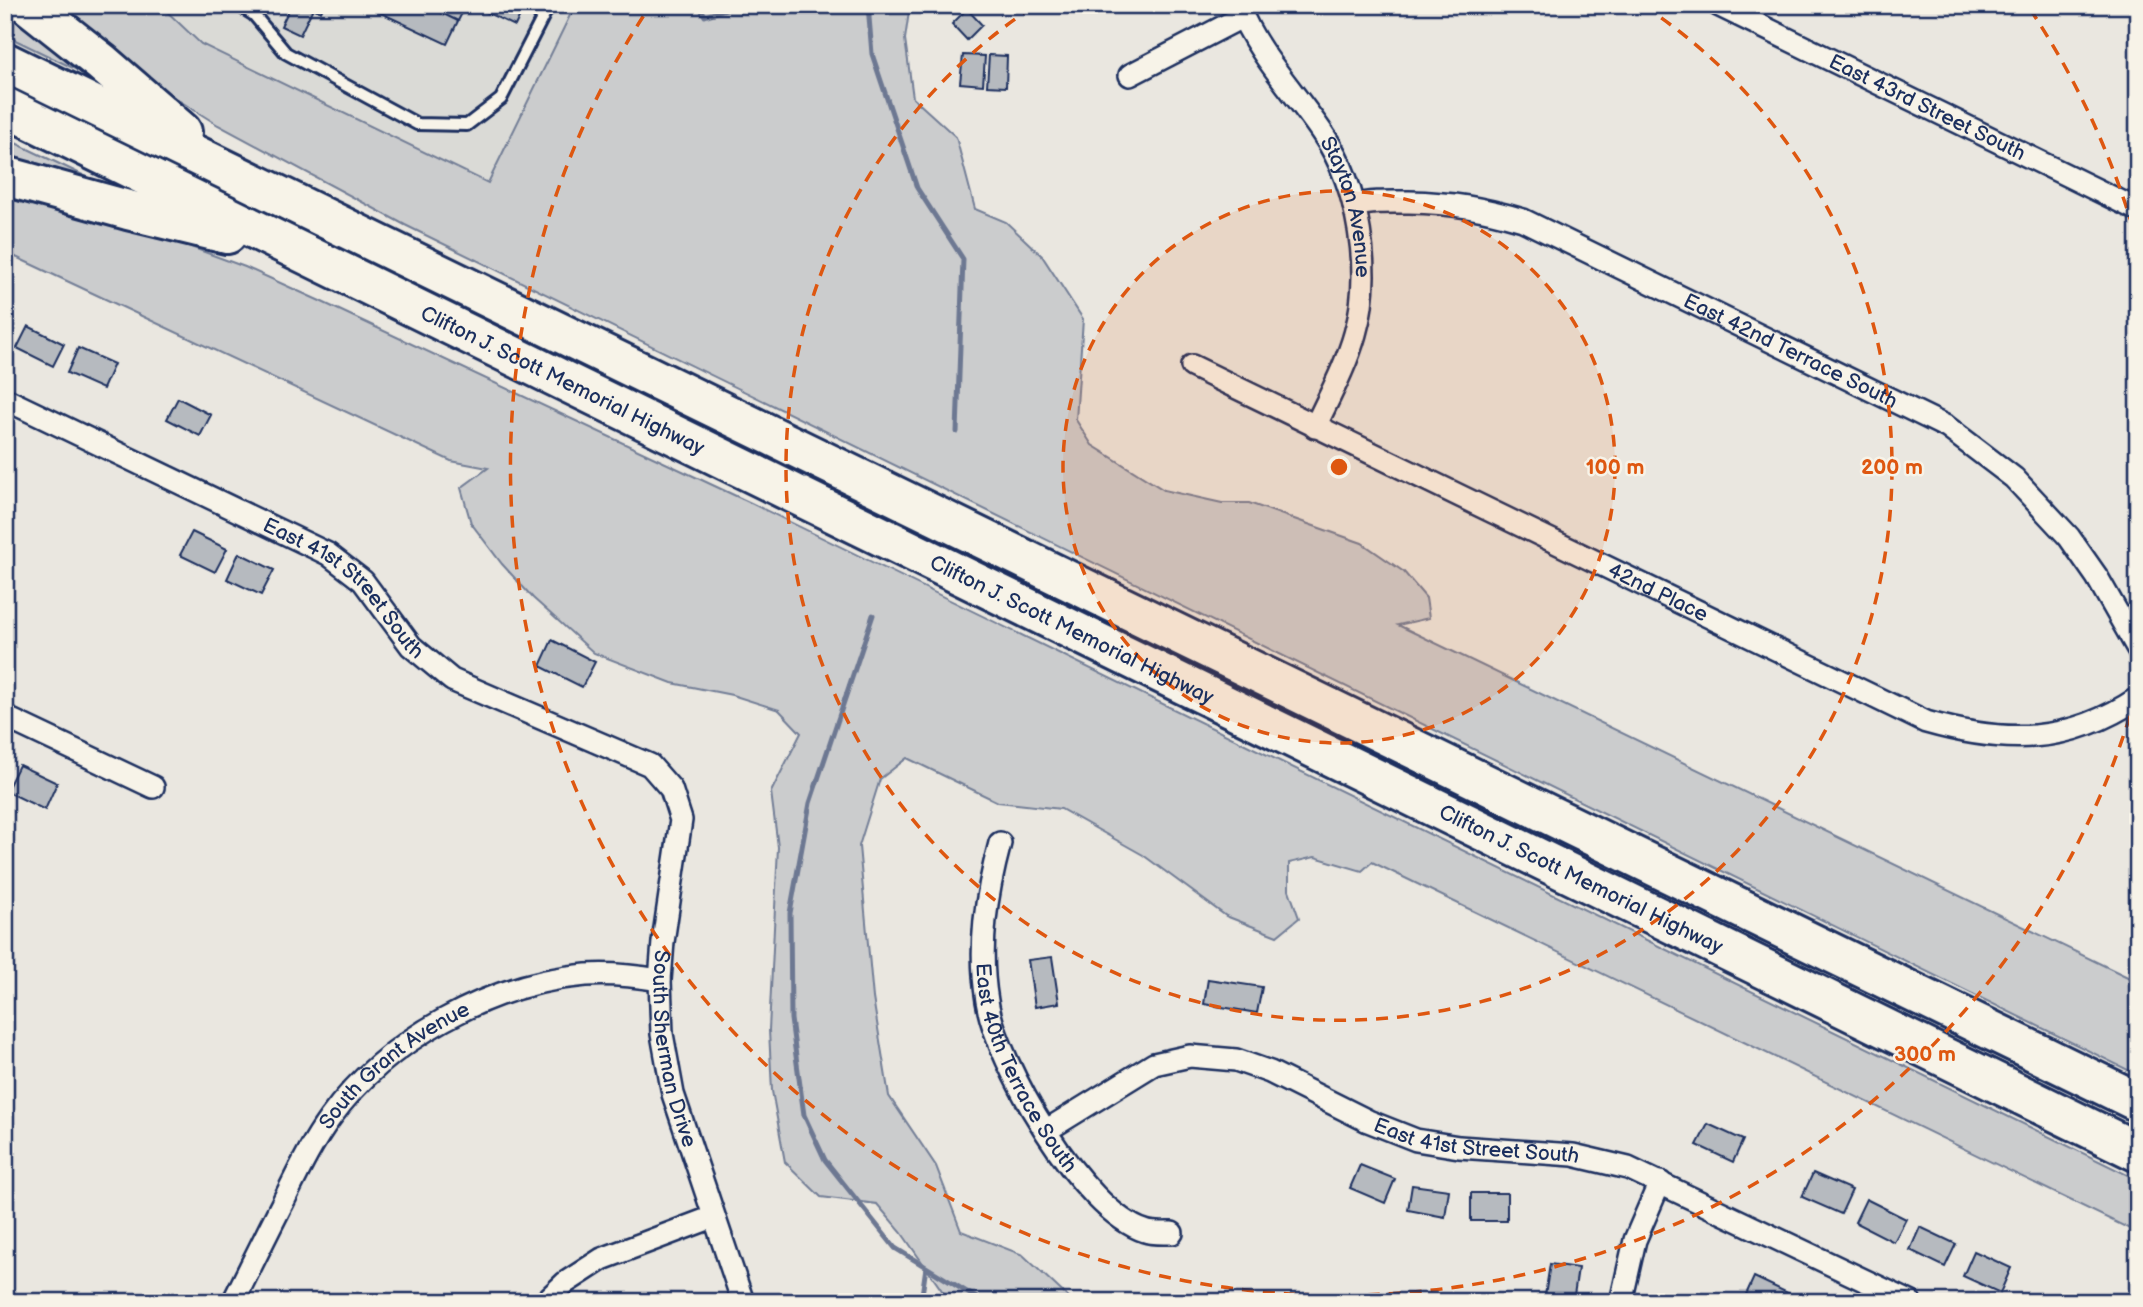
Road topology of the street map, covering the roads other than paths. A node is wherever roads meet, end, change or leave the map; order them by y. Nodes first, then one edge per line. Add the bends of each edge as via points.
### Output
1 (29, 5) edge
2 (238, 5) edge
3 (549, 5) edge
4 (1717, 5) edge
5 (257, 10) edge
6 (1240, 11) edge
7 (5, 62) edge
8 (1130, 75) dead end
9 (5, 107) edge
10 (224, 168) junction
11 (5, 176) edge
12 (1354, 206) junction
13 (2138, 210) edge
14 (291, 249) junction
15 (1192, 366) dead end
16 (5, 399) edge
17 (1315, 427) junction
18 (2138, 649) edge
19 (2138, 698) edge
20 (5, 718) edge
21 (153, 788) dead end
22 (671, 789) joint
23 (1000, 843) dead end
24 (660, 980) junction
25 (2138, 1102) edge
26 (1047, 1130) junction
27 (2138, 1152) edge
28 (1660, 1182) junction
29 (713, 1217) junction
30 (1172, 1233) dead end
31 (233, 1302) edge
32 (545, 1302) edge
33 (743, 1302) edge
34 (1621, 1302) edge
35 (1910, 1302) edge

1 - 10 highway
2 - 5 lane
3 - 5 lane via 501,99 467,125 417,124 286,53
4 - 13 street, East 43rd Street South
6 - 8 street
6 - 12 street, Stayton Avenue via 1267,58 1325,136
7 - 10 highway, Clifton J. Scott Memorial Highway
9 - 14 highway, Clifton J. Scott Memorial Highway
10 - 25 highway, Clifton J. Scott Memorial Highway
11 - 14 highway
12 - 17 street, Stayton Avenue via 1363,278 1356,333
12 - 18 street, East 42nd Terrace South via 1441,202 1523,220 1947,427 2014,478 2069,537
14 - 27 highway, Clifton J. Scott Memorial Highway
15 - 17 street, 42nd Place
16 - 22 street, East 41st Street South via 328,554 363,582 411,646 452,680 650,765
17 - 19 street, 42nd Place via 1926,722 1990,737 2028,737 2089,724
20 - 21 street
22 - 24 street, South Sherman Drive via 681,820
23 - 26 street, East 40th Terrace South via 983,922 987,1002 1010,1070
24 - 29 street, South Sherman Drive via 662,1034 673,1094
24 - 31 street, South Grant Avenue via 588,974 546,980 506,991 425,1029 360,1082 330,1119 304,1159
26 - 28 street, East 41st Street South via 1154,1064 1190,1056 1236,1060 1270,1072 1416,1140 1573,1155 1628,1168
26 - 30 street, East 40th Terrace South via 1097,1199 1147,1232
28 - 34 street via 1635,1240
28 - 35 street, East 41st Street South
29 - 32 street via 602,1259
29 - 33 street, South Sherman Drive

